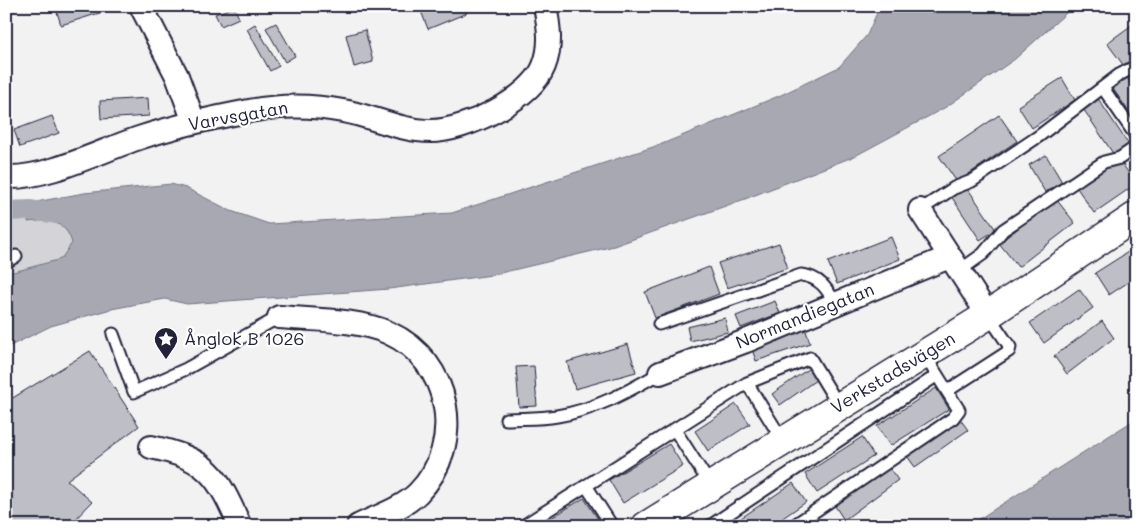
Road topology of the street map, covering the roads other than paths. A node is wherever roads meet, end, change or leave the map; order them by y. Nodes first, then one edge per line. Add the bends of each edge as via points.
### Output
1 (141, 6) edge
2 (545, 6) edge
3 (1136, 66) edge
4 (1103, 88) junction
5 (194, 122) junction
6 (1136, 136) edge
7 (1136, 147) edge
8 (6, 177) edge
9 (920, 210) joint
10 (1136, 216) edge
11 (954, 264) junction
12 (836, 304) junction
13 (988, 315) junction
14 (279, 317) joint
15 (659, 324) dead end
16 (113, 334) dead end
17 (930, 365) junction
18 (660, 373) joint
19 (747, 383) junction
20 (947, 391) junction
21 (839, 406) junction
22 (506, 419) dead end
23 (675, 430) junction
24 (783, 441) junction
25 (150, 447) dead end
26 (711, 486) junction
27 (587, 487) junction
28 (240, 526) edge
29 (358, 526) edge
30 (523, 526) edge
31 (612, 526) edge
32 (646, 526) edge
33 (710, 526) edge
34 (793, 526) edge

1 - 5 street via 177,76
2 - 5 street, Varvsgatan via 550,38 544,67 517,99 474,120 433,131 418,130 344,111 282,106
3 - 4 lane
4 - 6 lane
4 - 9 lane via 972,181 954,188
5 - 8 street, Varvsgatan via 28,177
7 - 11 lane via 1120,158 1104,162 1003,230 983,254
9 - 11 street
10 - 13 street, Verkstadsvägen
11 - 12 street, Normandiegatan
11 - 13 street
12 - 15 lane via 821,282 801,275
12 - 18 street, Normandiegatan
13 - 17 street, Verkstadsvägen
13 - 20 lane via 1010,351
14 - 16 lane via 186,369 134,392
14 - 29 street via 369,326 390,333 427,363 443,393 447,428 444,449 436,469 425,486 408,502
17 - 20 lane
17 - 21 street, Verkstadsvägen
17 - 33 lane
18 - 22 lane via 582,411 554,417
19 - 21 lane via 810,358
19 - 23 lane
19 - 24 lane
20 - 34 lane via 959,410 952,418
21 - 24 street, Verkstadsvägen
23 - 26 lane
23 - 27 lane
24 - 26 street, Verkstadsvägen
25 - 28 street via 175,452 210,471 225,492
26 - 32 street, Verkstadsvägen
27 - 30 lane
27 - 31 lane

